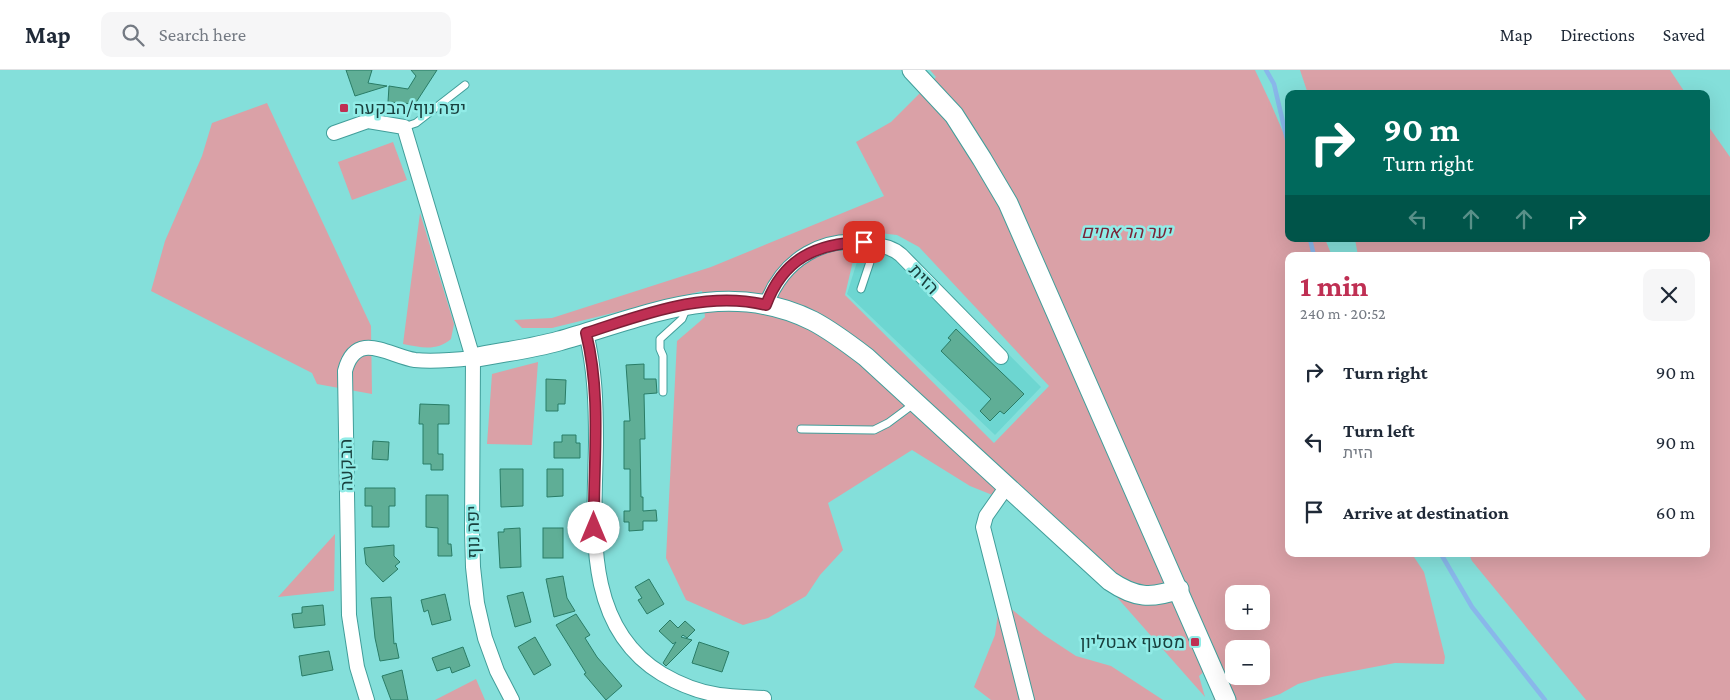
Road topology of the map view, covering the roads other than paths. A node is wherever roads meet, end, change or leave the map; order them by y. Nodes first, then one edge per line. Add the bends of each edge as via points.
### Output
1 (912, 70) edge
2 (465, 85) dead end
3 (404, 127) junction
4 (334, 133) dead end
5 (876, 244) junction
6 (860, 289) dead end
7 (688, 304) junction
8 (766, 305) junction
9 (586, 333) junction
10 (1001, 357) dead end
11 (473, 358) junction
12 (663, 392) dead end
13 (916, 403) junction
14 (801, 429) dead end
15 (1007, 486) junction
16 (1178, 589) junction
17 (764, 698) dead end
18 (367, 700) edge
19 (512, 700) edge
20 (1027, 700) edge
21 (1226, 700) edge

1 - 16 street via 954,115 1008,203
2 - 3 lane via 416,123
3 - 4 street via 368,120
3 - 11 street, יפה נוף
5 - 6 lane
5 - 8 street, הזית via 842,242 806,254 780,277
5 - 10 street, הזית via 900,253
7 - 8 street via 731,300
7 - 9 street
7 - 12 lane via 682,320 660,339
8 - 13 street via 812,321 839,336
9 - 11 street
9 - 17 street via 595,398 594,546 610,613 627,642 650,666 680,684 718,695
11 - 18 street, הבקעה via 424,361 373,347 354,353 346,364 348,607 352,641
11 - 19 street, יפה נוף via 472,530 477,603 485,638
13 - 14 lane via 874,430
13 - 15 street
15 - 16 street via 1119,588 1146,596
15 - 20 street via 988,512 983,527
16 - 21 street

